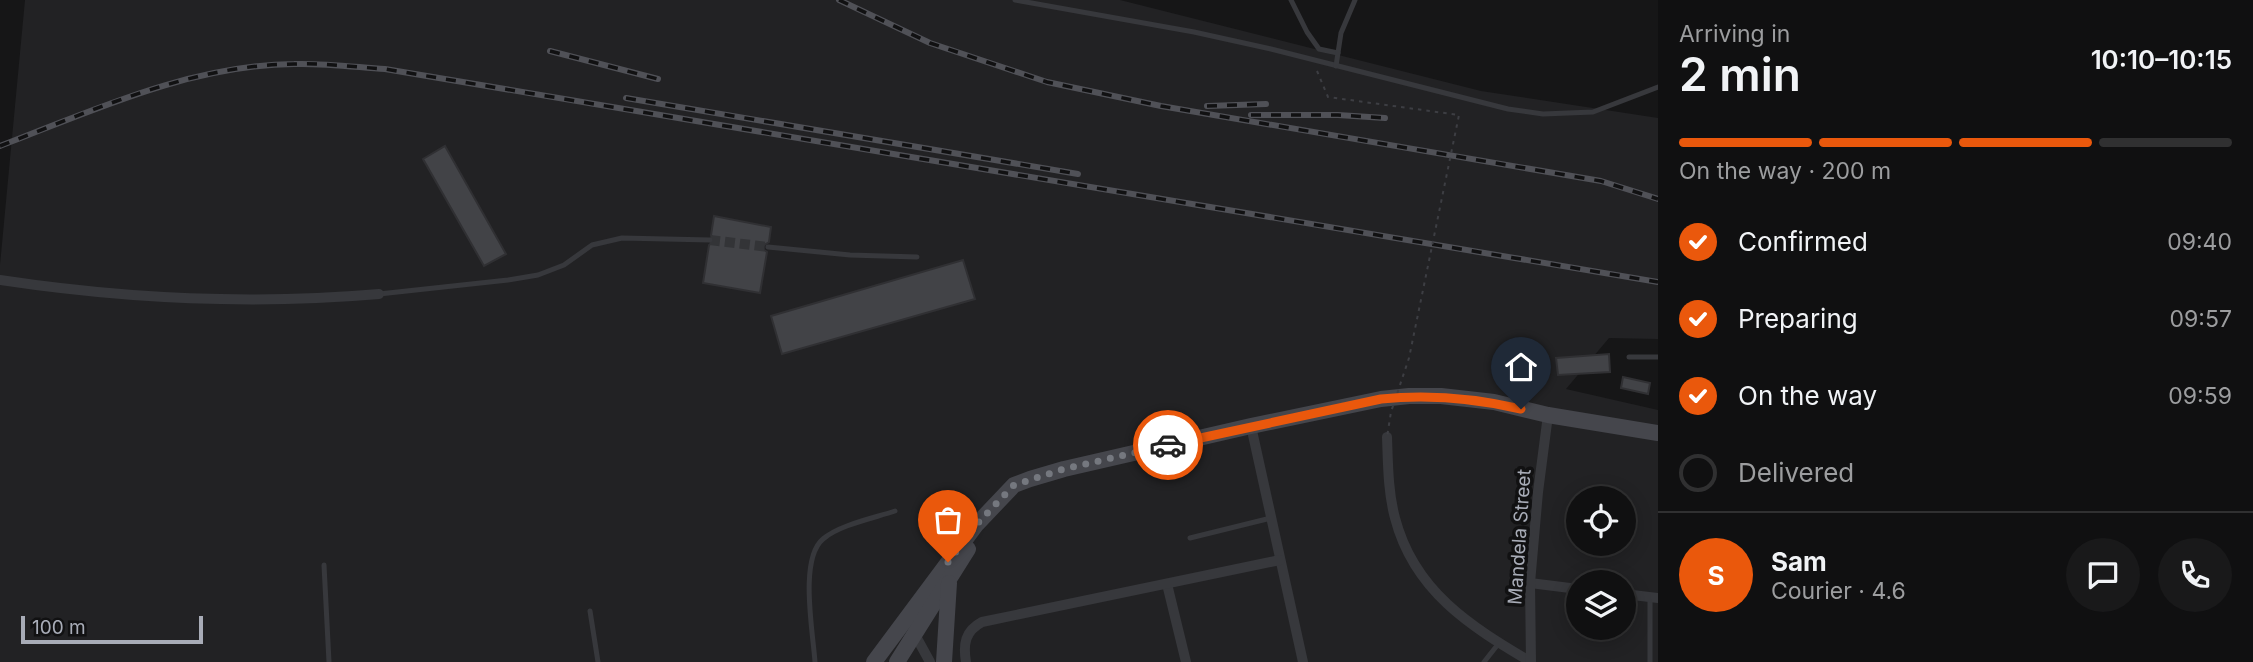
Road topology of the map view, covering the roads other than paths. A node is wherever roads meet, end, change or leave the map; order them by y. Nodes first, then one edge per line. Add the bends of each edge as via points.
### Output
1 (1015, 0) edge
2 (1291, 0) edge
3 (1355, 0) edge
4 (1338, 53) junction
5 (1336, 66) junction
6 (1658, 87) edge
7 (710, 240) tunnel mouth
8 (768, 247) tunnel mouth
9 (917, 257) dead end
10 (0, 280) edge
11 (379, 294) joint
12 (1629, 357) dead end
13 (1658, 357) edge
14 (1548, 415) junction
15 (1251, 426) junction
16 (1658, 433) edge
17 (1387, 437) road end
18 (895, 511) dead end
19 (1271, 517) junction
20 (983, 518) junction
21 (1190, 538) dead end
22 (1280, 560) junction
23 (324, 565) dead end
24 (950, 581) junction
25 (1530, 583) junction
26 (1167, 584) junction
27 (1566, 588) edge
28 (1636, 596) edge
29 (1654, 598) edge
30 (590, 611) dead end
31 (904, 621) junction
32 (916, 634) junction
33 (1499, 643) junction
34 (330, 662) edge
35 (598, 662) edge
36 (815, 662) edge
37 (874, 662) edge
38 (897, 662) edge
39 (930, 662) edge
40 (944, 662) edge
41 (966, 662) edge
42 (1186, 662) edge
43 (1303, 662) edge
44 (1484, 662) edge
45 (1531, 662) edge
46 (1650, 662) edge

1 - 5 lane via 1194,32
2 - 4 lane via 1320,49
3 - 4 lane
4 - 5 lane
5 - 6 lane via 1543,114 1593,112
7 - 11 lane via 622,238 592,244 564,265 538,275
8 - 9 lane
10 - 11 street via 160,298 267,300
12 - 13 lane
14 - 15 main road via 1494,402 1409,396
14 - 16 main road
14 - 25 street, Mandela Street
15 - 19 street
15 - 20 main road via 1030,479 1014,485
17 - 33 street via 1394,517 1407,552 1424,580 1455,612
18 - 36 lane via 838,530 822,539 812,553 808,577
19 - 21 lane
19 - 22 street
20 - 24 main road
20 - 31 main road
22 - 26 street
22 - 43 street
23 - 34 lane
24 - 32 main road
24 - 40 main road
25 - 27 street
25 - 45 street, Mandela Street
26 - 41 street via 982,622 967,634
26 - 42 street
28 - 29 street
29 - 46 lane
30 - 35 lane
31 - 32 street
31 - 37 main road
32 - 38 main road
32 - 39 street
33 - 44 lane
33 - 45 street

